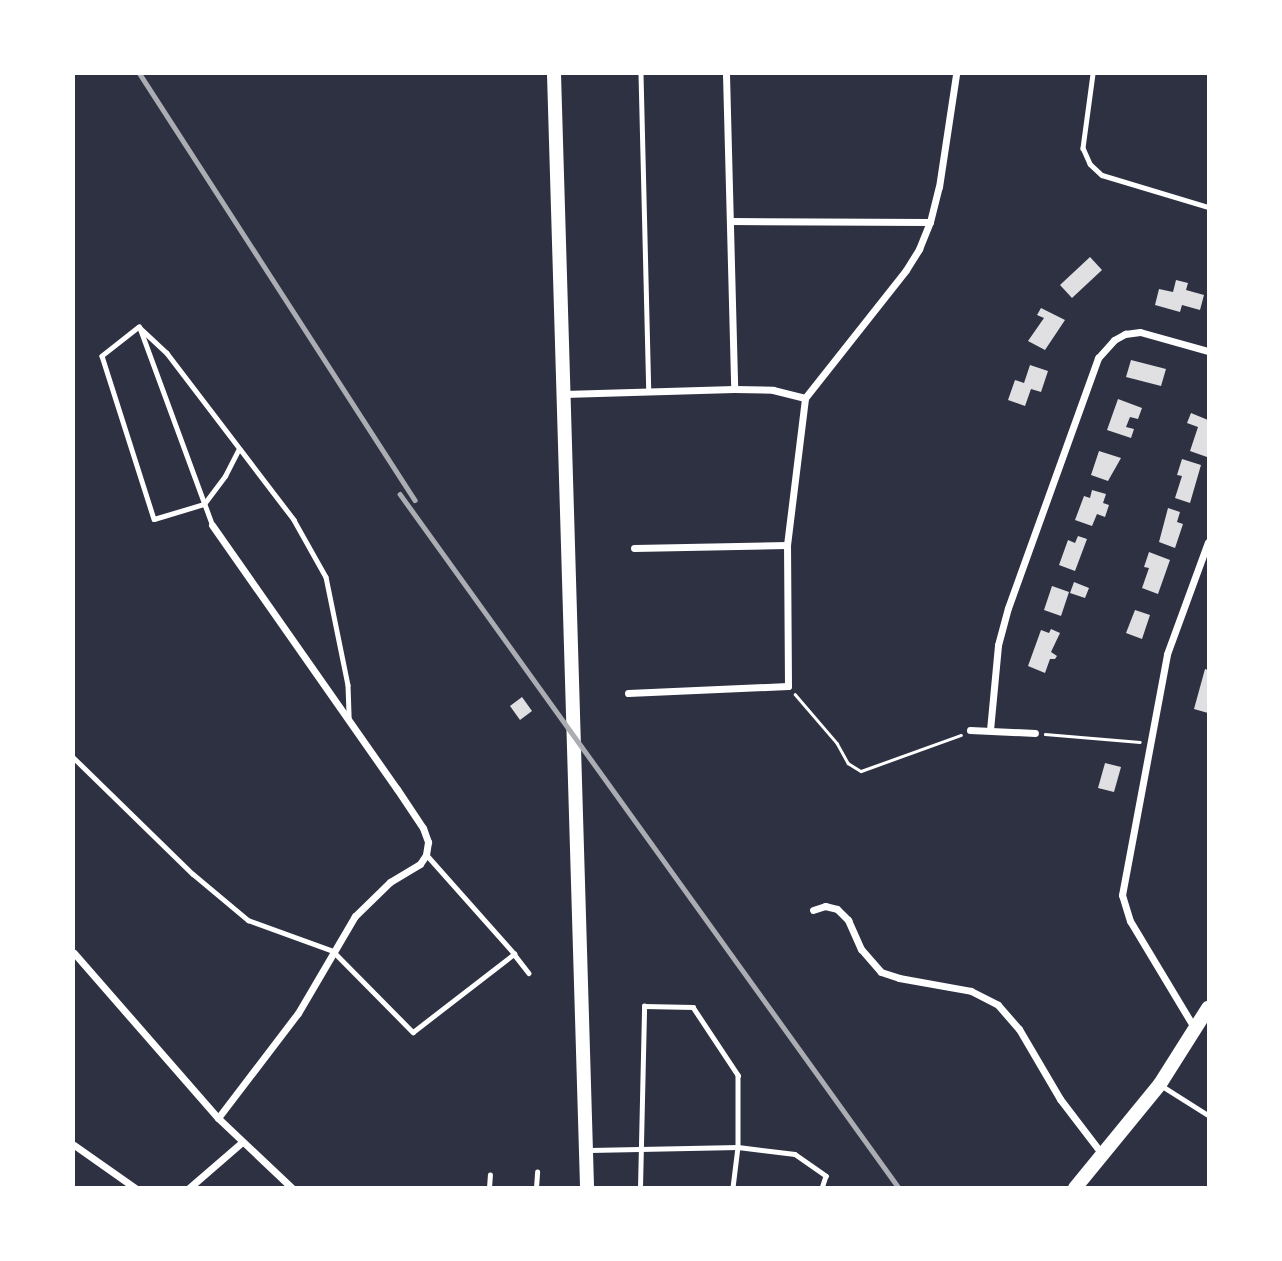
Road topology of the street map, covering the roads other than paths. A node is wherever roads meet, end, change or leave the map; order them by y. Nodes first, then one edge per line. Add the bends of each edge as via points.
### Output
1 (554, 74) edge
2 (641, 74) edge
3 (726, 74) edge
4 (956, 74) edge
5 (1093, 74) edge
6 (1209, 207) edge
7 (730, 221) junction
8 (930, 222) junction
9 (139, 327) junction
10 (1209, 351) edge
11 (734, 388) junction
12 (649, 391) junction
13 (563, 394) junction
14 (805, 398) junction
15 (238, 450) junction
16 (204, 504) junction
17 (212, 525) joint
18 (1209, 542) edge
19 (787, 545) junction
20 (634, 548) dead end
21 (628, 694) dead end
22 (349, 723) junction
23 (970, 730) road end
24 (990, 730) junction
25 (1035, 733) road end
26 (74, 758) edge
27 (426, 855) junction
28 (813, 910) dead end
29 (333, 951) junction
30 (74, 953) edge
31 (514, 954) junction
32 (529, 973) dead end
33 (1209, 1008) edge
34 (1196, 1030) junction
35 (1160, 1084) junction
36 (1209, 1115) edge
37 (218, 1118) junction
38 (241, 1143) junction
39 (74, 1145) edge
40 (738, 1147) junction
41 (640, 1148) junction
42 (586, 1150) junction
43 (1102, 1155) junction
44 (537, 1172) dead end
45 (490, 1175) dead end
46 (135, 1188) edge
47 (188, 1188) edge
48 (292, 1188) edge
49 (489, 1188) edge
50 (536, 1188) edge
51 (587, 1188) edge
52 (640, 1188) edge
53 (733, 1188) edge
54 (822, 1188) edge
55 (1075, 1188) edge

1 - 13 main road
2 - 12 lane
3 - 7 street
4 - 8 street
5 - 6 lane via 1083,148 1090,164 1102,175
7 - 8 street
7 - 11 street
8 - 14 street via 906,270
9 - 15 lane via 167,353
9 - 16 lane
9 - 16 lane via 102,356 154,519
10 - 24 street via 1140,332 1114,340 1098,358 1005,621 994,672
11 - 12 street
11 - 14 street via 774,390
12 - 13 street
13 - 42 main road
14 - 19 street
15 - 16 lane
15 - 22 lane via 294,520 326,577 348,685
16 - 17 lane
17 - 22 street
18 - 34 street via 1167,654 1122,895 1130,921
19 - 20 street
19 - 21 street via 788,686
22 - 27 street via 423,828
23 - 24 street
24 - 25 street
26 - 29 lane via 193,874 248,920
27 - 29 street via 372,898
27 - 31 lane
28 - 43 street via 837,909 881,972 971,990 998,1005 1019,1029 1060,1099
29 - 31 lane via 413,1032
29 - 37 street via 298,1013
30 - 37 street
31 - 32 lane
33 - 34 main road
34 - 35 main road
35 - 36 lane
35 - 43 main road
37 - 38 street
38 - 47 street
38 - 48 street
39 - 46 street
40 - 41 lane
40 - 41 lane via 738,1075 693,1007 644,1006
40 - 53 lane
40 - 54 lane via 795,1154 826,1176
41 - 42 lane
41 - 52 lane
42 - 51 main road
43 - 55 main road
44 - 50 lane
45 - 49 lane

